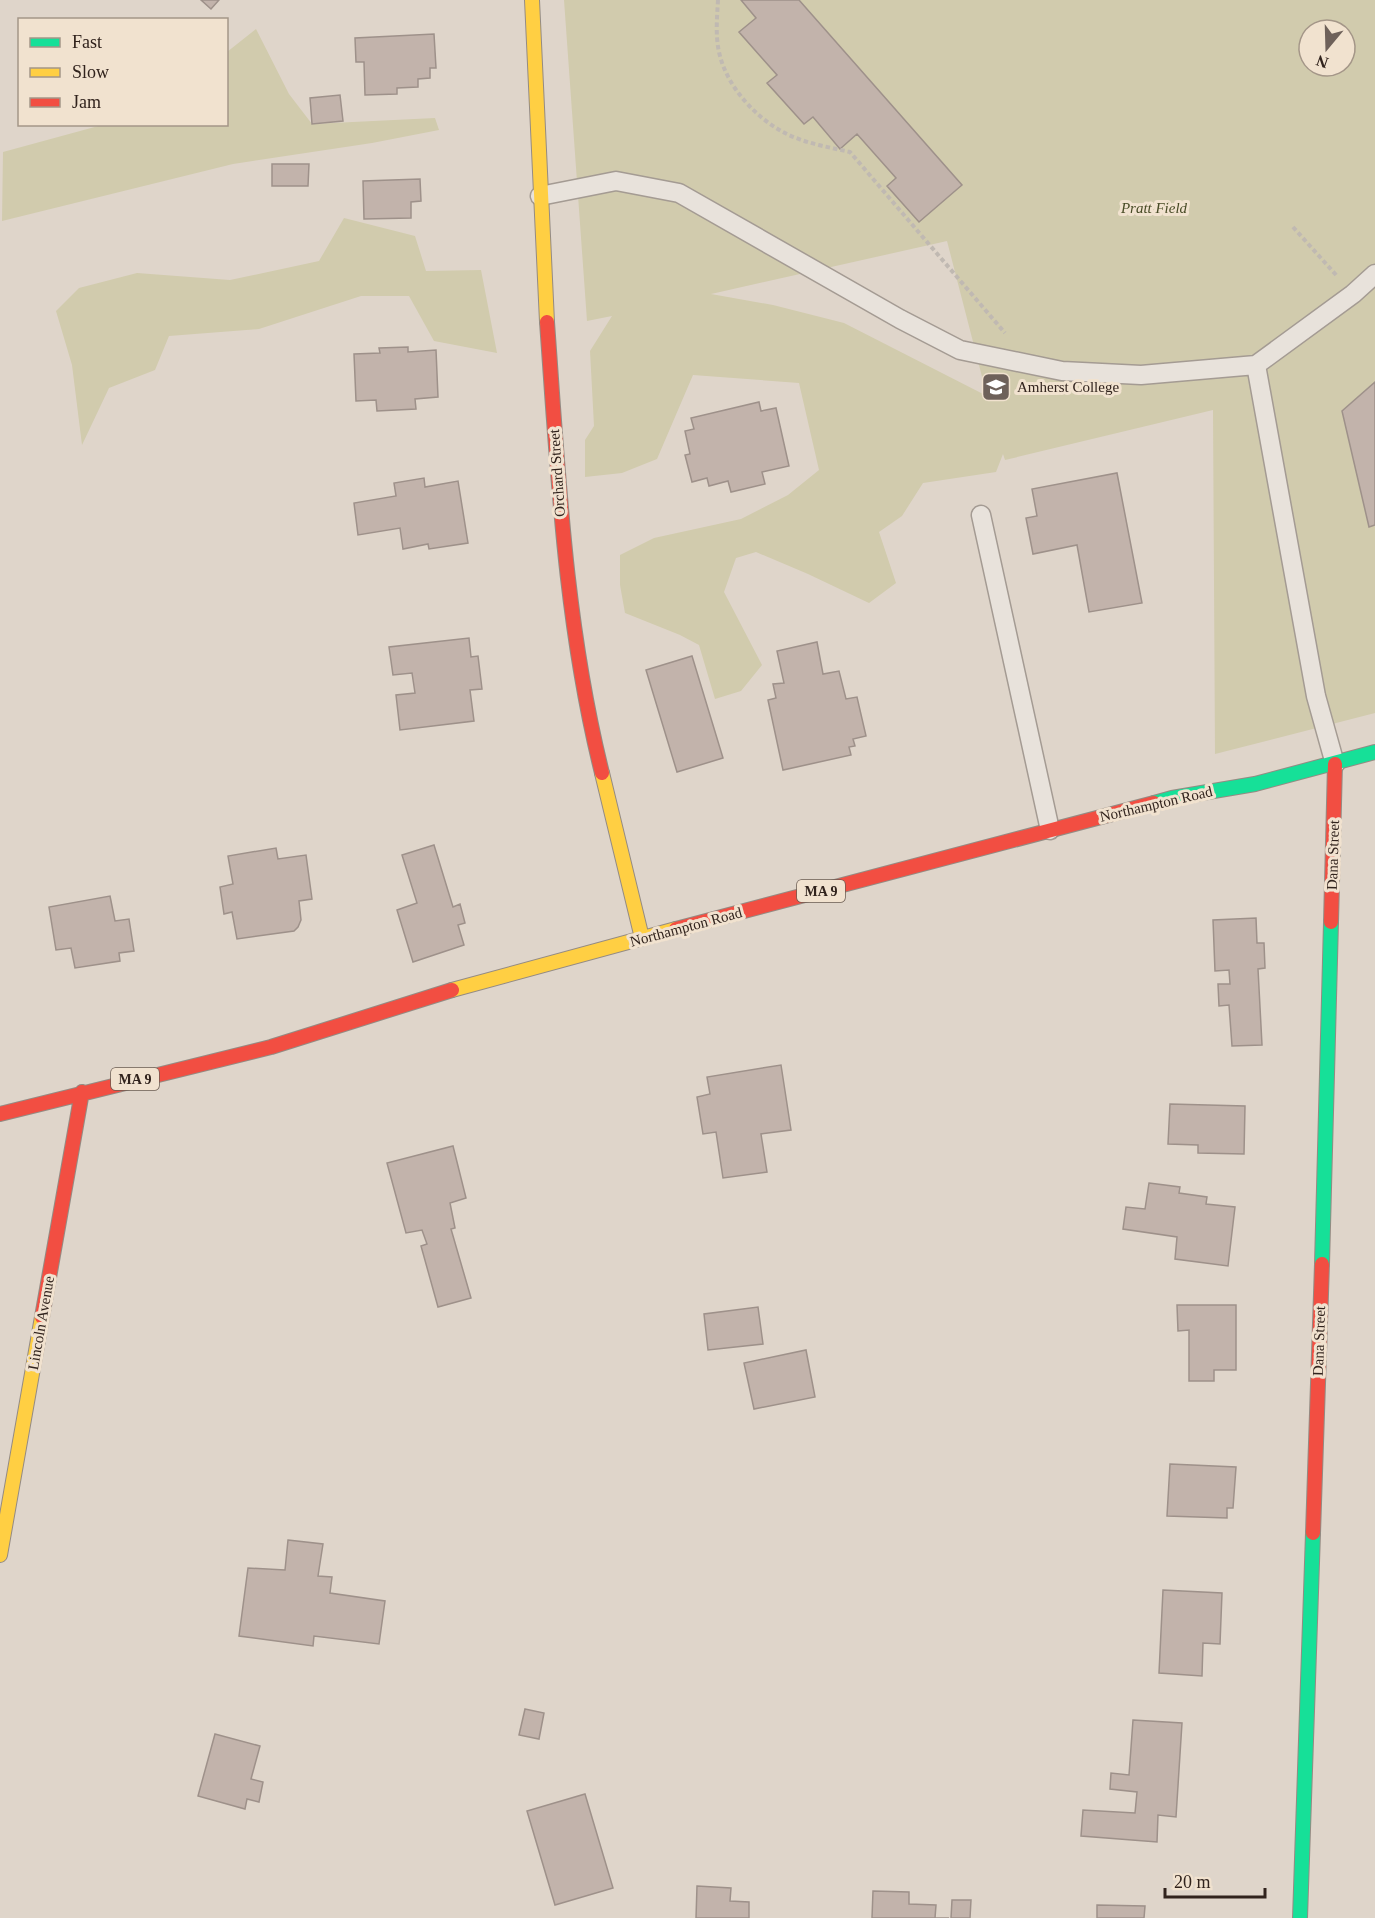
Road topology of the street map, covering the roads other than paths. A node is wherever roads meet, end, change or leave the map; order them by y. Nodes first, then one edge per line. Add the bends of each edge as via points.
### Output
1 (532, 0) edge
2 (540, 196) junction
3 (1375, 274) edge
4 (1257, 365) junction
5 (981, 515) dead end
6 (1375, 752) edge
7 (1335, 764) junction
8 (1050, 830) junction
9 (642, 938) junction
10 (82, 1092) junction
11 (0, 1114) edge
12 (0, 1555) edge
13 (1300, 1918) edge

1 - 2 main road, Orchard Street
2 - 4 lane via 616,181 679,193 960,350 1062,371 1141,375
2 - 9 main road, Orchard Street via 562,535 572,622 592,734
3 - 4 lane
4 - 7 lane via 1316,696
5 - 8 lane
6 - 7 main road, Northampton Road / MA 9
7 - 8 main road, Northampton Road / MA 9 via 1255,784 1172,798
7 - 13 main road, Dana Street
8 - 9 main road, Northampton Road / MA 9
9 - 10 main road, Northampton Road / MA 9 via 424,998 271,1047
10 - 11 main road, Northampton Road / MA 9
10 - 12 main road, Lincoln Avenue

